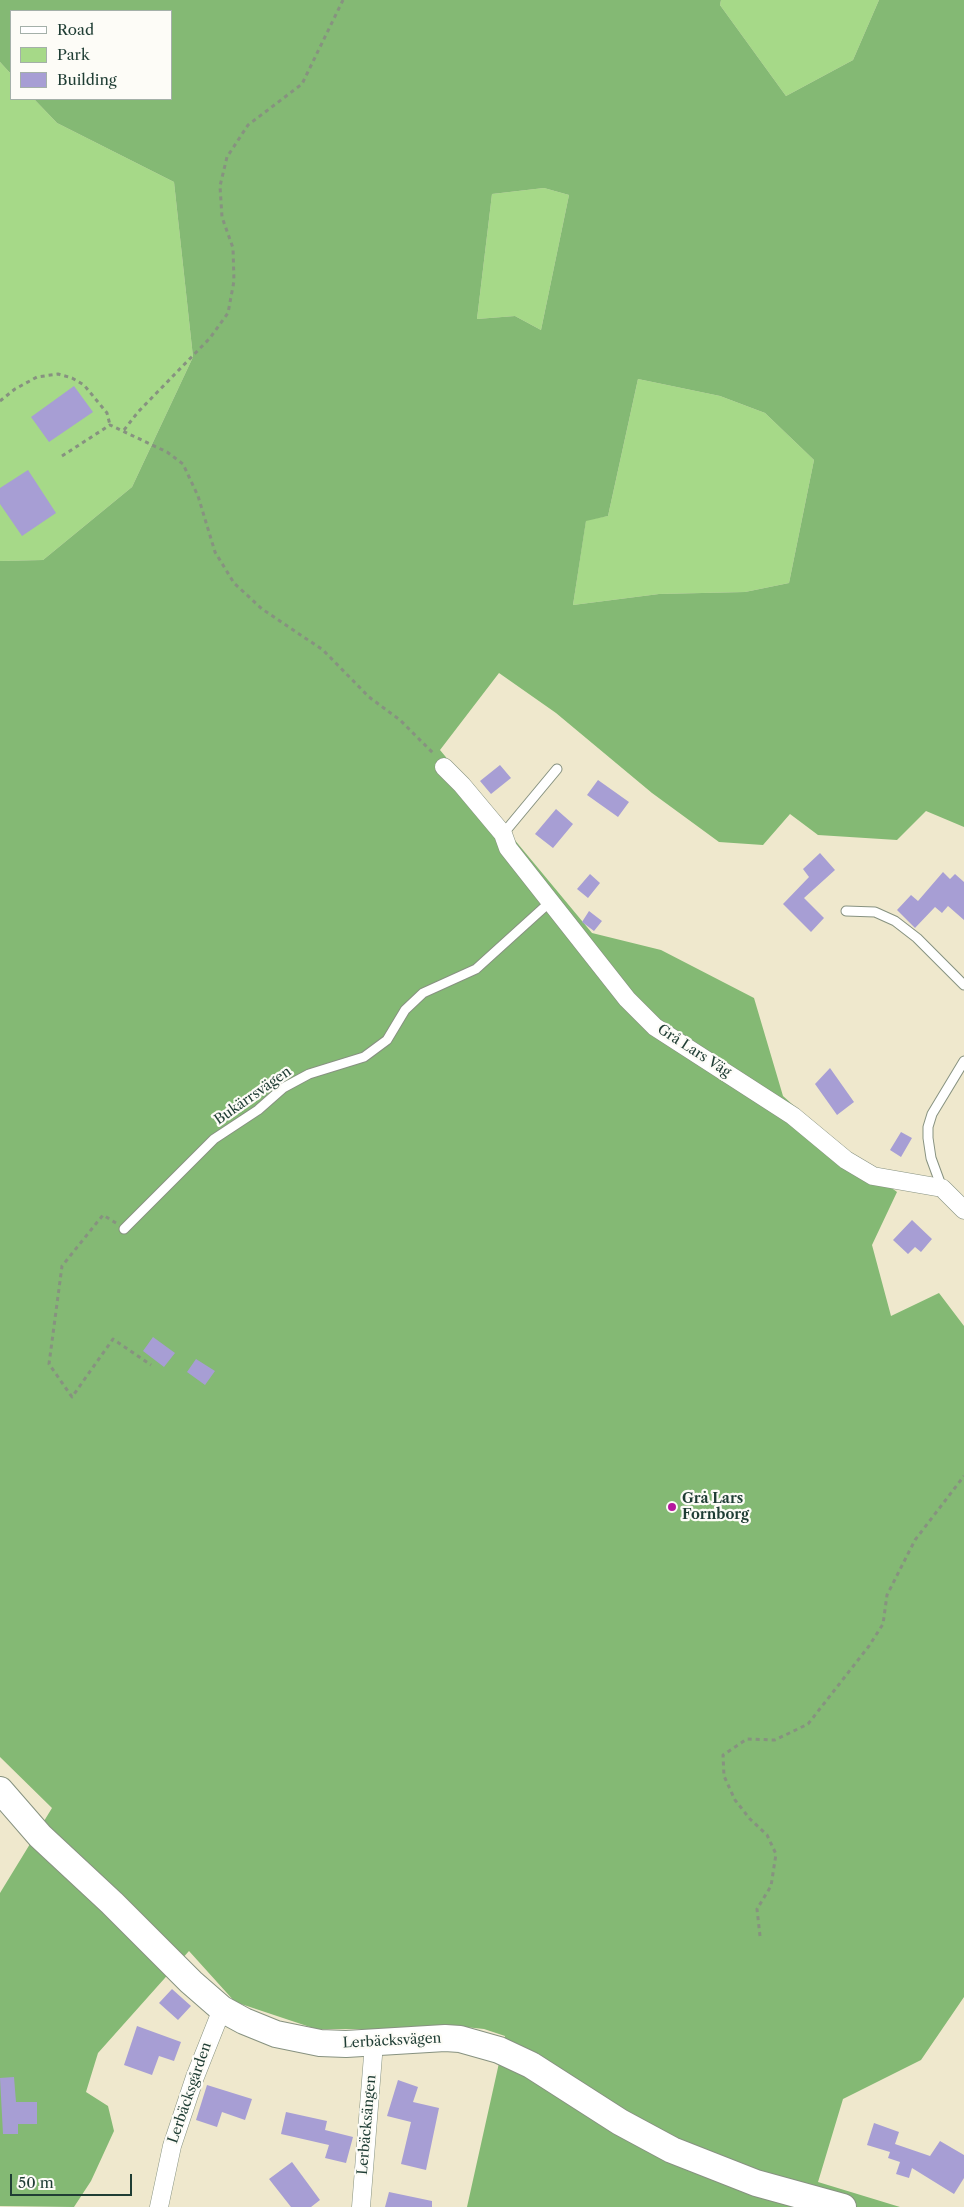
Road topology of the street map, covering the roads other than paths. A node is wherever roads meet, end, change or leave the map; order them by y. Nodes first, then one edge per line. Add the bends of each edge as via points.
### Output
1 (444, 767) road end
2 (557, 769) dead end
3 (503, 834) junction
4 (550, 902) junction
5 (846, 911) dead end
6 (964, 985) edge
7 (964, 1061) edge
8 (942, 1188) junction
9 (964, 1210) edge
10 (124, 1229) road end
11 (0, 1790) edge
12 (222, 2010) junction
13 (374, 2043) junction
14 (159, 2207) edge
15 (361, 2207) edge
16 (842, 2207) edge

1 - 3 street, Grå Lars Väg
2 - 3 lane
3 - 4 street, Grå Lars Väg via 508,848
4 - 8 street, Grå Lars Väg via 627,998 655,1027 793,1116 846,1160 873,1176
4 - 10 lane, Bukärrsvägen via 476,969 423,993 405,1010 387,1040 364,1057 309,1074 283,1088 258,1110 214,1140
5 - 6 lane via 875,912 896,922 917,938
7 - 8 lane via 932,1114 928,1127 930,1158
8 - 9 street
11 - 12 street, Lerbäcksvägen via 40,1836
12 - 13 street, Lerbäcksvägen via 255,2026 300,2040 329,2044
12 - 14 street, Lerbäcksgården via 174,2137
13 - 15 street, Lerbäcksängen
13 - 16 street, Lerbäcksvägen via 445,2038 500,2050 672,2150 756,2183

